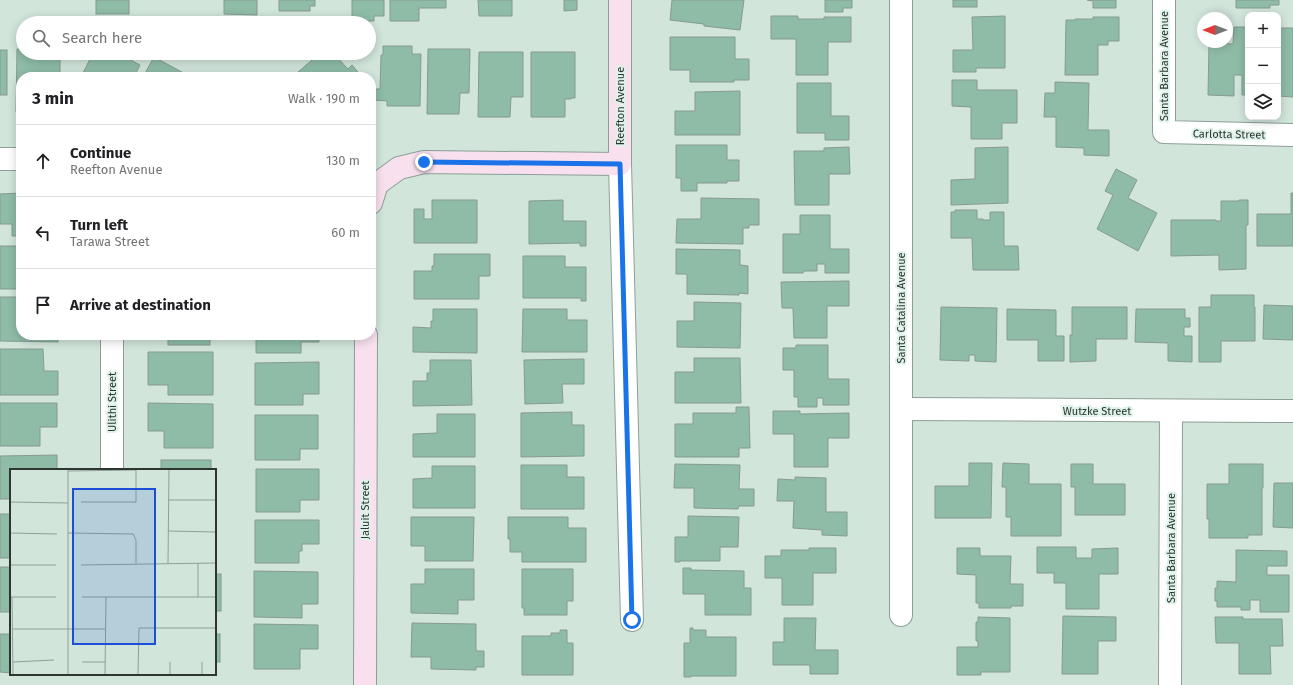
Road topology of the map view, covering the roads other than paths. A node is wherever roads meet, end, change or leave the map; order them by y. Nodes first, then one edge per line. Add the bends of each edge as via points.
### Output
1 (620, 0) edge
2 (901, 0) edge
3 (1164, 0) edge
4 (1164, 132) joint
5 (1293, 135) edge
6 (0, 159) edge
7 (16, 159) edge
8 (620, 164) junction
9 (376, 191) edge
10 (112, 340) edge
11 (366, 340) edge
12 (901, 409) junction
13 (1171, 411) junction
14 (1293, 412) edge
15 (112, 469) edge
16 (901, 615) dead end
17 (632, 620) dead end
18 (364, 685) edge
19 (1170, 685) edge

1 - 8 street, Reefton Avenue
2 - 12 street, Santa Catalina Avenue
3 - 4 street, Santa Barbara Avenue
4 - 5 street, Carlotta Street
6 - 7 street
8 - 9 street via 424,162 398,168
8 - 17 street, Reefton Avenue
10 - 15 street, Ulithi Street
11 - 18 street, Jaluit Street
12 - 13 street, Wutzke Street
12 - 16 street, Santa Catalina Avenue
13 - 14 street, Wutzke Street
13 - 19 street, Santa Barbara Avenue

